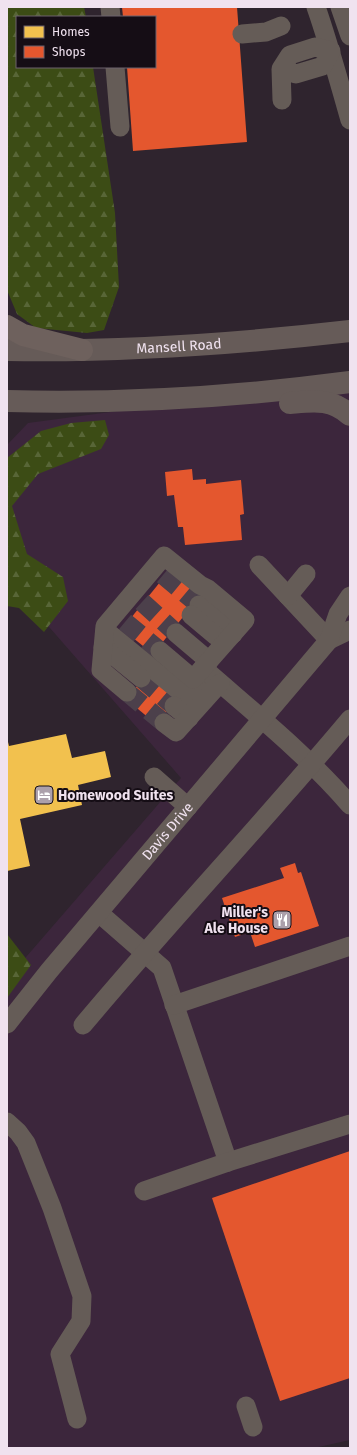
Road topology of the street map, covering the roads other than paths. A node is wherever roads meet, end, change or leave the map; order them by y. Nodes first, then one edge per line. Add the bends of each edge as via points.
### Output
1 (316, 7) edge
2 (340, 7) edge
3 (281, 26) dead end
4 (242, 34) dead end
5 (350, 36) edge
6 (331, 51) junction
7 (115, 68) edge
8 (282, 100) dead end
9 (350, 120) edge
10 (120, 127) dead end
11 (7, 326) edge
12 (350, 330) edge
13 (7, 350) edge
14 (82, 350) junction
15 (350, 382) edge
16 (196, 397) junction
17 (7, 401) edge
18 (350, 416) edge
19 (259, 565) dead end
20 (306, 574) dead end
21 (288, 596) junction
22 (350, 596) edge
23 (197, 606) tunnel mouth
24 (350, 630) edge
25 (235, 632) junction
26 (104, 638) junction
27 (329, 640) junction
28 (167, 642) tunnel mouth
29 (206, 673) junction
30 (141, 678) tunnel mouth
31 (127, 692) tunnel mouth
32 (181, 702) junction
33 (189, 718) junction
34 (263, 719) junction
35 (350, 719) edge
36 (164, 722) tunnel mouth
37 (312, 765) junction
38 (154, 777) dead end
39 (350, 805) edge
40 (188, 807) junction
41 (98, 913) junction
42 (350, 946) edge
43 (144, 952) junction
44 (174, 1005) junction
45 (7, 1024) edge
46 (83, 1025) dead end
47 (350, 1124) edge
48 (13, 1127) edge
49 (228, 1162) junction
50 (144, 1190) dead end
51 (246, 1406) dead end
52 (77, 1419) dead end
53 (253, 1427) dead end

1 - 6 street
2 - 5 street
3 - 4 street via 266,32
6 - 8 street via 323,66 296,74 281,69
6 - 9 street
7 - 10 street
11 - 14 highway via 23,335
12 - 14 main road, Mansell Road via 237,343
13 - 14 main road, Mansell Road
15 - 16 main road via 299,389
16 - 17 main road via 113,401
16 - 18 main road via 233,408 316,401 332,403
19 - 21 street
20 - 21 street
21 - 27 street
22 - 27 street, Davis Drive via 338,614
23 - 25 street
24 - 27 street, Davis Drive
25 - 26 street via 208,589 164,556 158,572 128,609 105,626
25 - 29 street
26 - 30 street
26 - 31 street via 101,670
26 - 32 street
27 - 34 street, Davis Drive
28 - 29 street
29 - 32 street
29 - 33 street
29 - 34 street
32 - 33 street
33 - 36 street via 176,732
34 - 37 street
34 - 40 street, Davis Drive
35 - 37 street
37 - 39 street via 332,783
37 - 43 street
38 - 40 street
40 - 41 street, Davis Drive
41 - 43 street
41 - 45 street, Davis Drive
42 - 44 street
43 - 44 street via 162,968
43 - 46 street
44 - 49 street
47 - 49 street
48 - 52 street via 26,1143 52,1208 82,1296 81,1321 60,1354
49 - 50 street
51 - 53 street

